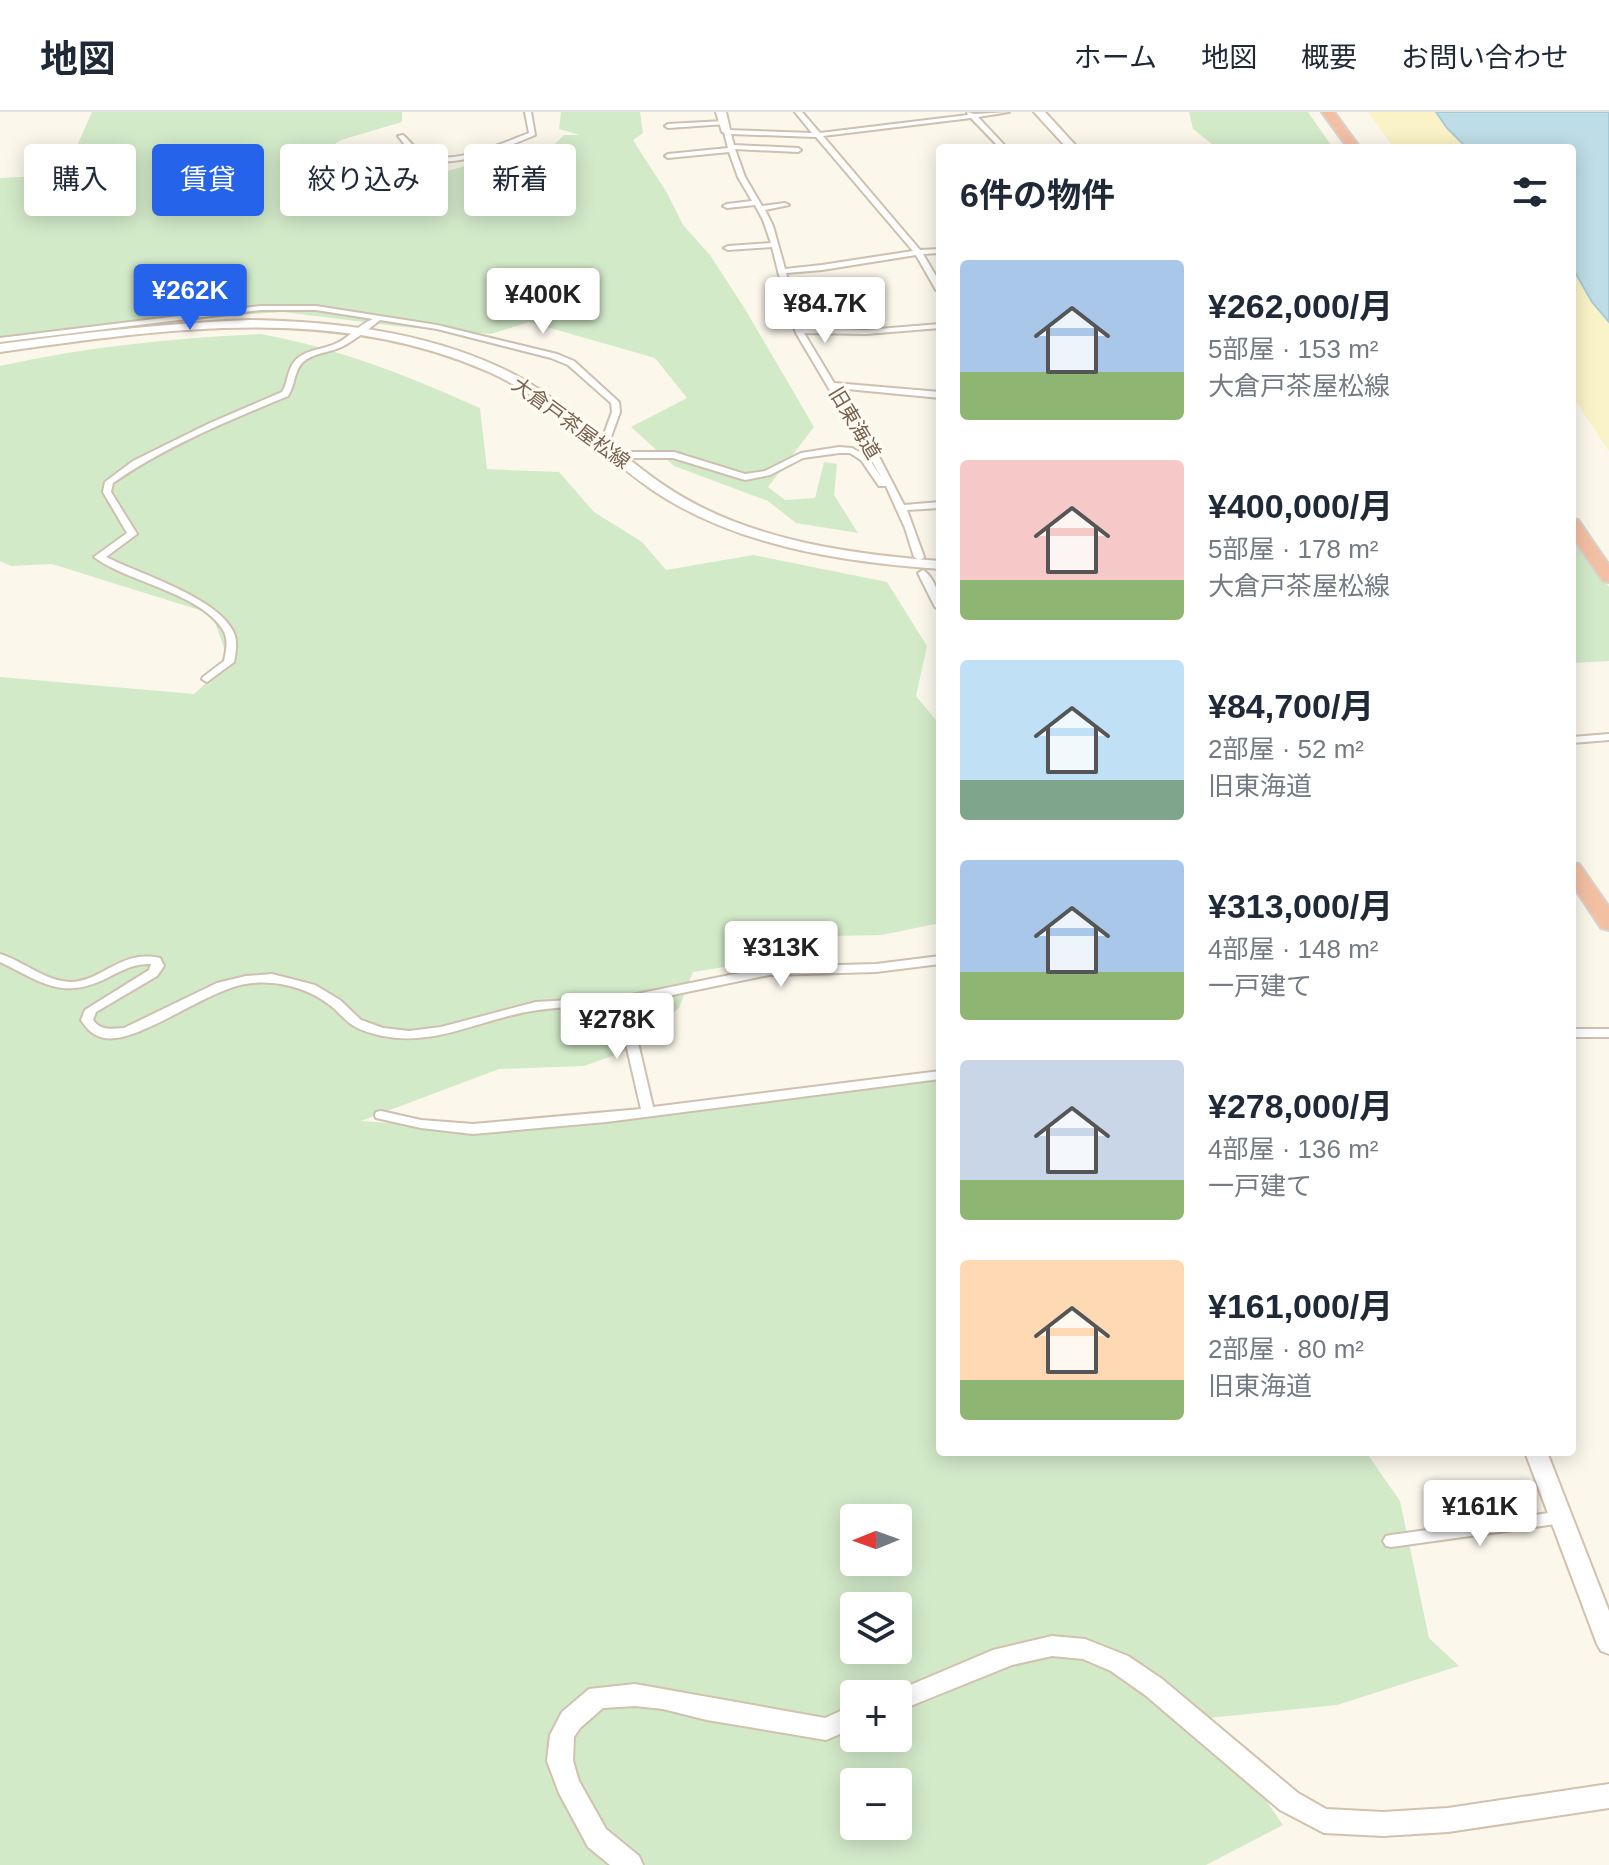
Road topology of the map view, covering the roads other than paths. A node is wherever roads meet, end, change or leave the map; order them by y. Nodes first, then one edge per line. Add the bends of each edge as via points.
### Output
1 (528, 112) edge
2 (798, 112) edge
3 (1006, 112) edge
4 (1039, 112) edge
5 (1316, 112) edge
6 (1328, 112) edge
7 (971, 114) edge
8 (724, 122) edge
9 (668, 126) dead end
10 (818, 135) junction
11 (401, 136) dead end
12 (1000, 144) edge
13 (1069, 144) edge
14 (1339, 144) edge
15 (1351, 144) edge
16 (732, 148) junction
17 (798, 150) dead end
18 (668, 156) dead end
19 (759, 205) junction
20 (785, 205) dead end
21 (727, 206) dead end
22 (775, 245) junction
23 (728, 248) dead end
24 (936, 251) edge
25 (919, 252) junction
26 (782, 271) junction
27 (936, 283) edge
28 (379, 320) junction
29 (936, 326) edge
30 (799, 330) junction
31 (356, 331) junction
32 (0, 340) edge
33 (0, 348) edge
34 (832, 385) junction
35 (936, 395) edge
36 (604, 445) junction
37 (617, 455) junction
38 (890, 483) junction
39 (936, 505) edge
40 (903, 508) junction
41 (1576, 518) edge
42 (1576, 530) edge
43 (919, 557) dead end
44 (1609, 563) edge
45 (936, 565) edge
46 (1609, 577) edge
47 (936, 581) edge
48 (936, 600) edge
49 (207, 679) dead end
50 (1609, 737) edge
51 (1576, 740) edge
52 (1576, 875) edge
53 (1609, 923) edge
54 (0, 958) edge
55 (936, 960) edge
56 (622, 1001) junction
57 (1576, 1033) edge
58 (1609, 1033) edge
59 (936, 1076) edge
60 (648, 1113) junction
61 (381, 1115) dead end
62 (1538, 1456) edge
63 (1563, 1517) junction
64 (1391, 1541) dead end
65 (1609, 1644) edge
66 (912, 1695) edge
67 (840, 1722) edge
68 (1609, 1796) edge
69 (630, 1865) edge

1 - 11 street via 533,134 484,153 437,160 420,155
2 - 10 street
3 - 7 street
4 - 13 street
5 - 14 highway
6 - 15 highway
7 - 10 street
7 - 12 street
8 - 9 street
8 - 10 street
8 - 16 street, 旧東海道
10 - 25 street
16 - 17 street
16 - 18 street
16 - 19 street, 旧東海道 via 744,183
19 - 20 street
19 - 21 street
19 - 22 street, 旧東海道
22 - 23 street
22 - 26 street, 旧東海道
24 - 25 street
25 - 26 street
25 - 27 street
26 - 30 street, 旧東海道
28 - 31 street
28 - 32 street via 316,308 261,308
28 - 36 street via 466,334 571,363 615,402
29 - 30 street
30 - 34 street, 旧東海道
31 - 33 street, 大倉戸茶屋松線 via 232,324
31 - 36 street, 大倉戸茶屋松線 via 445,351 494,369 528,387
31 - 49 street via 345,342 300,359 285,394 136,463 109,482 107,492 132,534 99,557 186,598 227,627 233,644 229,662
34 - 35 street
34 - 38 street, 旧東海道
36 - 37 street, 大倉戸茶屋松線
37 - 38 street via 674,455 745,477 801,456 852,451 864,458 882,484
37 - 45 street, 大倉戸茶屋松線 via 684,504 751,531 838,552
38 - 40 street, 旧東海道
39 - 40 street
40 - 43 street, 旧東海道
41 - 44 highway
42 - 46 highway
47 - 48 street via 924,577
50 - 51 street
52 - 53 highway
54 - 56 street via 56,983 76,986 129,963 156,961 153,973 91,1010 87,1020 106,1034 126,1032 221,986 272,978 311,988 357,1023 409,1035 536,1006
55 - 56 street via 769,971
56 - 60 street
57 - 58 street
59 - 60 street
60 - 61 street via 473,1129
62 - 63 street
63 - 64 street
63 - 65 street
66 - 68 street via 1021,1652 1054,1645 1080,1648 1131,1669 1242,1765 1323,1821 1394,1826
67 - 69 street via 826,1729 663,1698 598,1697 562,1735 560,1761 597,1838

